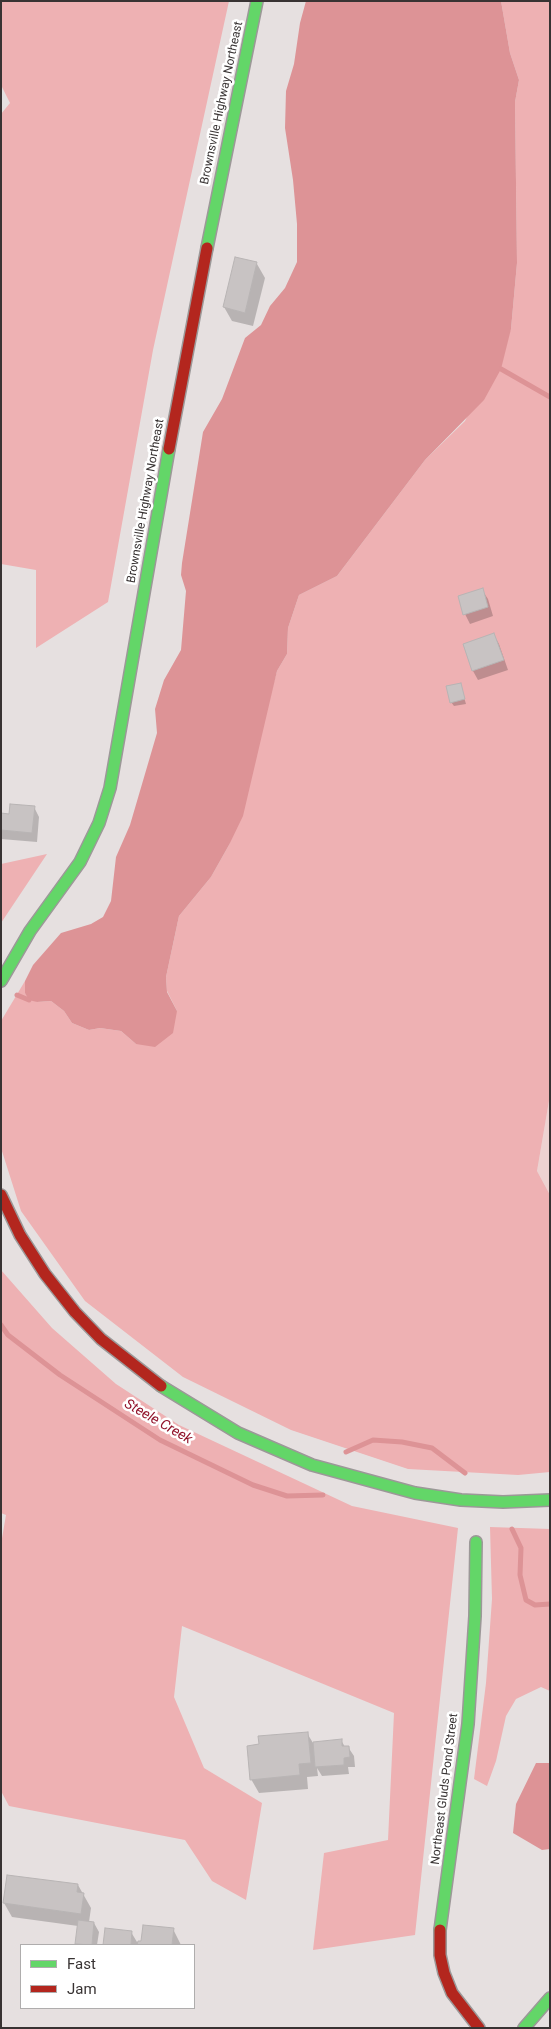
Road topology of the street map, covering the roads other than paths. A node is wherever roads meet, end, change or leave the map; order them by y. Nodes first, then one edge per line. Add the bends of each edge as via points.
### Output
1 (257, 1) edge
2 (1, 981) edge
3 (1, 1194) edge
4 (550, 1500) edge
5 (476, 1542) dead end
6 (550, 1998) edge
7 (479, 2028) edge
8 (524, 2028) edge

1 - 2 main road, Brownsville Highway Northeast via 189,342 110,788 99,823 80,862 30,932
3 - 4 main road via 20,1235 45,1274 101,1339 172,1394 238,1433 331,1471 414,1493 461,1500
5 - 7 main road, Northeast Gluds Pond Street via 468,1724 439,1938 444,1973 452,1993
6 - 8 main road

